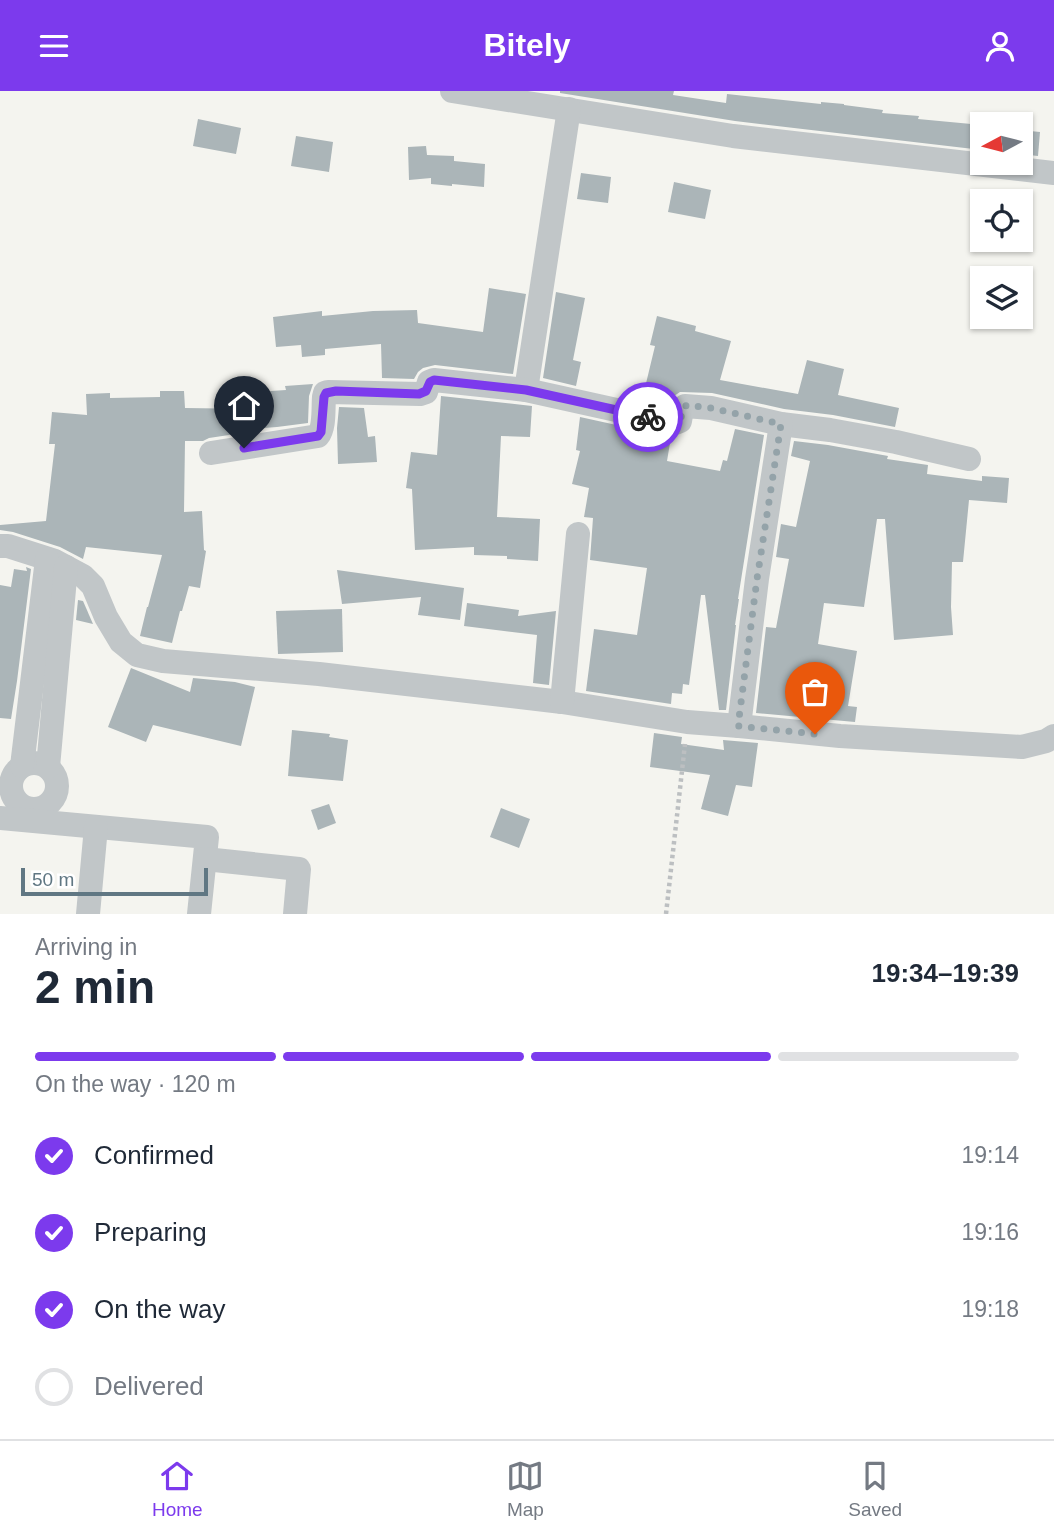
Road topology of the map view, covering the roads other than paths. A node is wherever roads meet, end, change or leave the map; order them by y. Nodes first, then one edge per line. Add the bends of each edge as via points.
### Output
1 (452, 91) edge
2 (568, 114) junction
3 (1054, 173) edge
4 (526, 390) junction
5 (781, 424) junction
6 (211, 453) dead end
7 (969, 459) dead end
8 (578, 534) dead end
9 (0, 546) edge
10 (57, 563) junction
11 (562, 702) junction
12 (738, 726) junction
13 (1054, 736) edge
14 (22, 766) junction
15 (48, 767) junction
16 (5, 811) edge
17 (50, 814) junction
18 (96, 827) junction
19 (205, 859) junction
20 (88, 914) edge
21 (200, 914) edge
22 (295, 914) edge

1 - 2 street
2 - 3 street
2 - 4 street
4 - 5 street via 675,423 687,405
4 - 6 street via 434,380 419,394 330,392 325,393 318,436
5 - 7 street
5 - 12 street
8 - 11 street
9 - 10 street
10 - 11 street via 93,586 121,642 137,655
10 - 14 street
10 - 15 street
11 - 12 street
12 - 13 street via 1021,747
14 - 15 street
14 - 16 street via 12,781
15 - 17 street via 57,782
16 - 17 street
17 - 18 street
18 - 19 street via 207,837
18 - 20 street
19 - 21 street
19 - 22 street via 299,869

